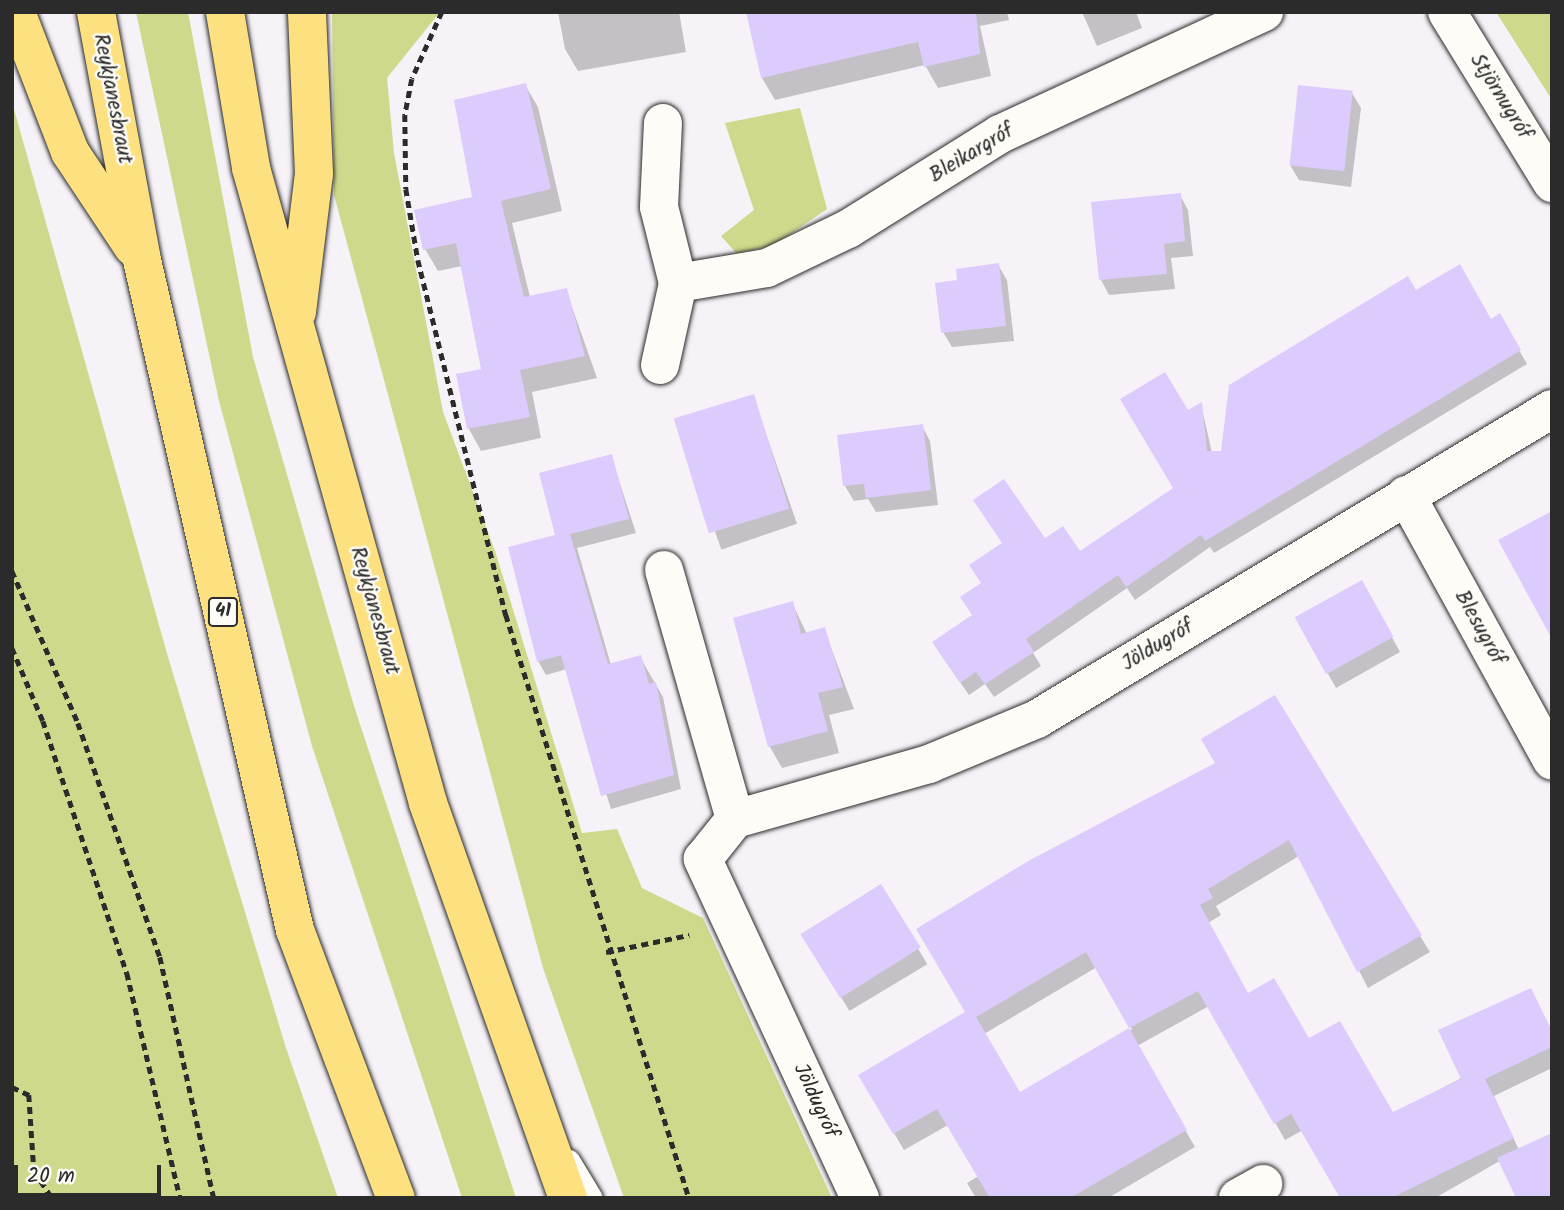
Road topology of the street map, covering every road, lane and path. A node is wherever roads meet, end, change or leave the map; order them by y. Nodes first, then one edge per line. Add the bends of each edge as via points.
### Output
1 (16, 12) edge
2 (96, 12) edge
3 (225, 12) edge
4 (307, 12) edge
5 (442, 12) edge
6 (1264, 12) edge
7 (1447, 12) edge
8 (663, 123) dead end
9 (1552, 183) edge
10 (142, 260) junction
11 (678, 284) junction
12 (295, 331) junction
13 (660, 365) dead end
14 (1552, 409) edge
15 (1406, 495) junction
16 (664, 570) dead end
17 (12, 571) edge
18 (12, 648) edge
19 (1552, 761) edge
20 (735, 819) junction
21 (680, 936) dead end
22 (606, 952) junction
23 (12, 1087) edge
24 (534, 1099) junction
25 (52, 1198) edge
26 (180, 1198) edge
27 (214, 1198) edge
28 (396, 1198) edge
29 (568, 1198) edge
30 (592, 1198) edge
31 (689, 1198) edge
32 (860, 1198) edge

1 - 10 highway via 70,152
2 - 10 highway, Reykjanesbraut / 41
3 - 12 highway, Reykjanesbraut via 251,168
4 - 12 highway via 314,174
5 - 22 path via 416,68 405,115 406,189 418,260 506,615
6 - 11 street, Bleikargróf via 1000,134 848,229 767,268
7 - 9 street, Stjörnugróf
8 - 11 street via 659,208
10 - 28 highway, Reykjanesbraut / 41 via 295,930
11 - 13 street
12 - 24 highway, Reykjanesbraut via 428,803
14 - 15 street, Jöldugróf
15 - 19 street, Blesugróf
15 - 20 street, Jöldugróf via 1037,719 929,764
16 - 20 street
17 - 27 path via 78,723 160,957
18 - 26 path via 43,721 127,973
20 - 32 street, Jöldugróf via 703,859
21 - 22 path
22 - 31 path
23 - 25 path via 29,1095 34,1171
24 - 29 highway, Reykjanesbraut
24 - 30 lane

